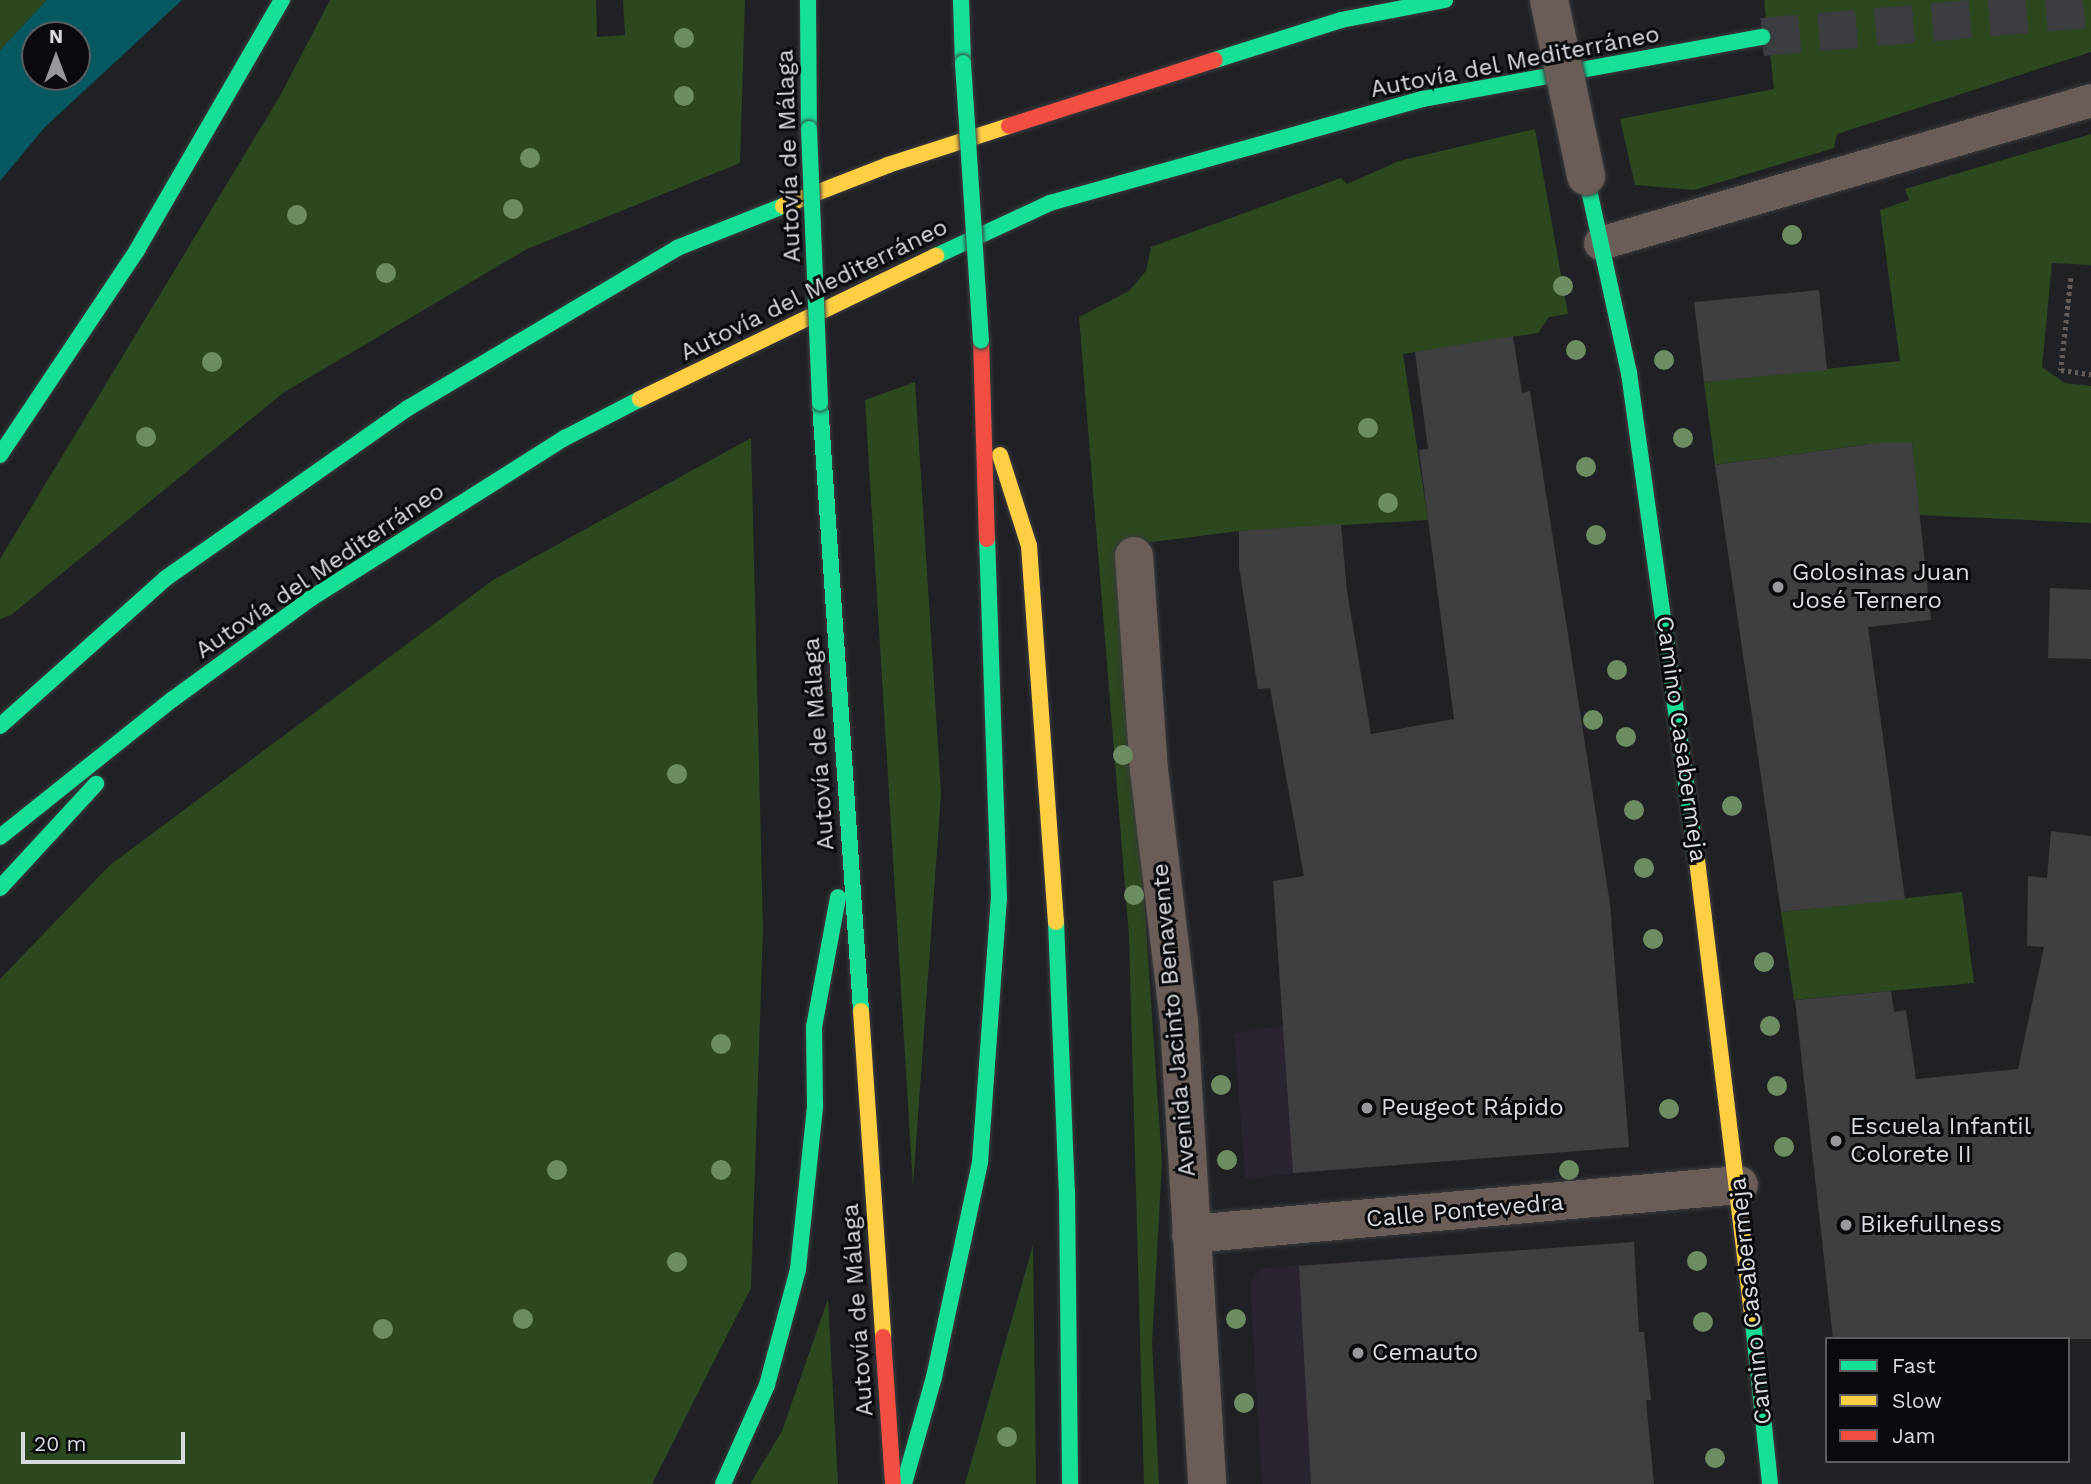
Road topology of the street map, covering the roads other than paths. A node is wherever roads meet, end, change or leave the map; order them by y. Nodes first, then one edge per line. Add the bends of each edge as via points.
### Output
1 (282, 0) edge
2 (808, 0) edge
3 (961, 0) edge
4 (1446, 0) edge
5 (1549, 0) edge
6 (1762, 37) tunnel mouth
7 (2091, 100) edge
8 (1586, 176) joint
9 (1600, 243) junction
10 (986, 414) junction
11 (0, 455) edge
12 (1134, 556) dead end
13 (173, 699) junction
14 (0, 726) edge
15 (0, 837) edge
16 (848, 843) junction
17 (0, 888) edge
18 (1739, 1185) junction
19 (1191, 1234) junction
20 (1071, 1482) edge
21 (723, 1484) edge
22 (893, 1484) edge
23 (904, 1484) edge
24 (1207, 1484) edge
25 (1770, 1484) edge

1 - 11 main road via 137,250
2 - 16 main road, Autovía de Málaga, bridge via 820,402
3 - 10 main road, bridge
4 - 14 main road via 1340,20 902,161 677,248 408,408 177,570
5 - 8 street, Camino Casabermeja, bridge
6 - 13 main road, Autovía del Mediterráneo via 1423,99 1050,203 756,340 565,438 310,599
7 - 9 lane
8 - 9 main road, Camino Casabermeja
9 - 18 main road, Camino Casabermeja via 1629,373 1675,685
10 - 20 main road via 1029,546 1053,834
10 - 23 main road via 999,898 980,1162 934,1377
12 - 19 street, Avenida Jacinto Benavente via 1149,770 1179,1022
13 - 15 main road, Autovía del Mediterráneo
13 - 17 main road
16 - 21 main road via 814,1027 815,1106 798,1269 767,1385
16 - 22 main road, Autovía de Málaga
18 - 19 street, Calle Pontevedra
18 - 25 main road, Camino Casabermeja
19 - 24 street, Avenida Jacinto Benavente

